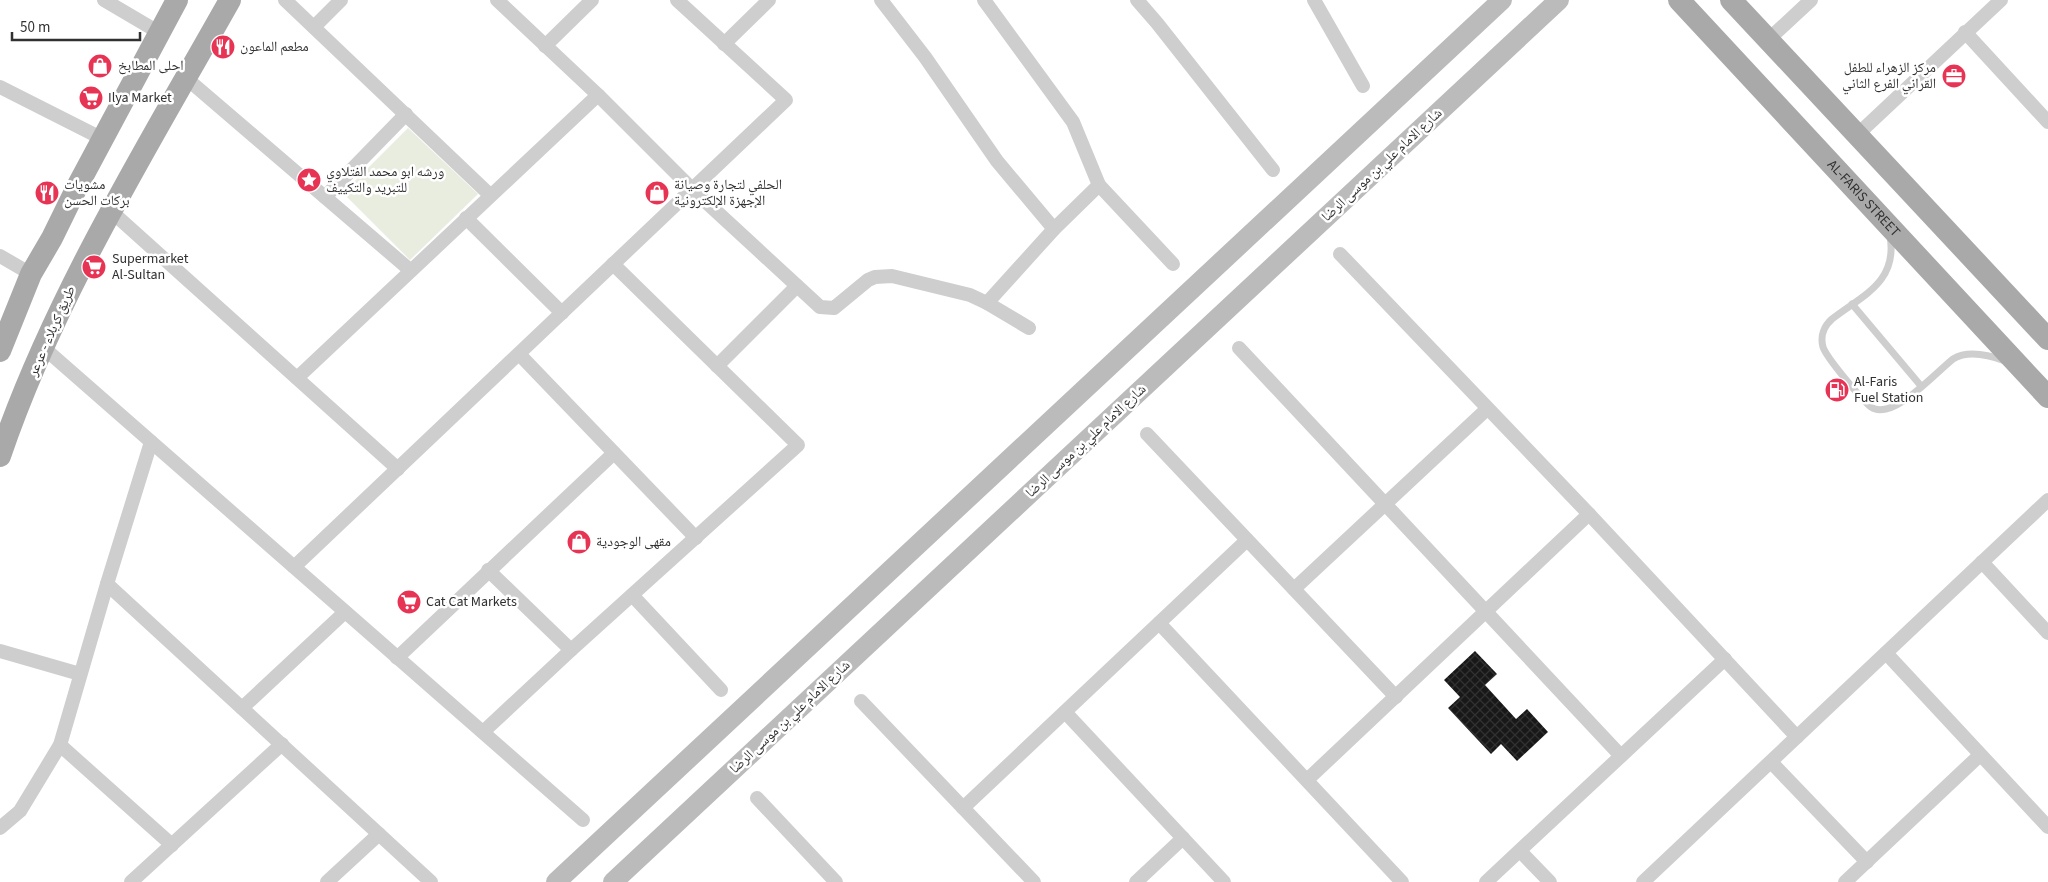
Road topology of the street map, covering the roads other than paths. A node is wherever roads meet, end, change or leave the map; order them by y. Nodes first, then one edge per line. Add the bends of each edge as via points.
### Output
1 (104, 0) edge
2 (177, 0) edge
3 (230, 0) edge
4 (285, 0) edge
5 (341, 0) edge
6 (497, 0) edge
7 (592, 0) edge
8 (677, 0) edge
9 (769, 0) edge
10 (881, 0) edge
11 (984, 0) edge
12 (1136, 0) edge
13 (1314, 0) edge
14 (1502, 0) edge
15 (1680, 0) edge
16 (1731, 0) edge
17 (1811, 0) edge
18 (2000, 0) edge
19 (1547, 4) edge
20 (314, 27) junction
21 (1965, 32) junction
22 (160, 33) junction
23 (1768, 40) junction
24 (724, 44) junction
25 (545, 46) junction
26 (186, 78) junction
27 (1363, 86) dead end
28 (0, 87) edge
29 (598, 95) junction
30 (406, 114) junction
31 (2048, 122) edge
32 (1857, 135) junction
33 (103, 139) junction
34 (1273, 170) dead end
35 (1099, 185) junction
36 (692, 189) junction
37 (490, 195) junction
38 (325, 197) junction
39 (112, 212) junction
40 (466, 218) junction
41 (1886, 222) junction
42 (1054, 229) junction
43 (1340, 254) dead end
44 (0, 256) edge
45 (613, 264) junction
46 (1173, 264) dead end
47 (410, 270) junction
48 (31, 274) junction
49 (797, 286) junction
50 (987, 303) junction
51 (1852, 304) junction
52 (562, 313) junction
53 (1029, 328) dead end
54 (2048, 339) edge
55 (44, 348) junction
56 (1239, 348) dead end
57 (0, 351) edge
58 (519, 354) junction
59 (717, 366) junction
60 (2024, 372) junction
61 (297, 378) junction
62 (1921, 386) junction
63 (2048, 397) edge
64 (1487, 409) junction
65 (1147, 434) dead end
66 (152, 442) junction
67 (2, 445) edge
68 (614, 453) junction
69 (398, 469) junction
70 (2048, 500) edge
71 (1384, 504) junction
72 (1589, 514) junction
73 (696, 538) junction
74 (1247, 540) junction
75 (1982, 562) junction
76 (294, 567) junction
77 (488, 570) junction
78 (107, 584) junction
79 (1294, 588) junction
80 (632, 596) junction
81 (345, 612) junction
82 (1485, 612) junction
83 (1160, 623) junction
84 (2048, 633) edge
85 (571, 650) junction
86 (0, 651) edge
87 (1886, 653) junction
88 (398, 658) junction
89 (1724, 659) junction
90 (80, 674) junction
91 (721, 690) dead end
92 (1396, 697) junction
93 (861, 701) dead end
94 (242, 708) junction
95 (1065, 712) junction
96 (483, 732) junction
97 (1797, 737) junction
98 (282, 744) junction
99 (60, 745) junction
100 (1980, 755) junction
101 (1621, 756) junction
102 (1771, 762) junction
103 (1307, 780) junction
104 (757, 798) dead end
105 (963, 808) junction
106 (582, 820) dead end
107 (2048, 827) edge
108 (0, 828) edge
109 (379, 834) junction
110 (1183, 838) junction
111 (172, 845) junction
112 (1520, 850) junction
113 (1867, 862) junction
114 (131, 882) edge
115 (327, 882) edge
116 (431, 882) edge
117 (556, 882) edge
118 (613, 882) edge
119 (836, 882) edge
120 (1034, 882) edge
121 (1136, 882) edge
122 (1224, 882) edge
123 (1402, 882) edge
124 (1486, 882) edge
125 (1550, 882) edge
126 (1643, 882) edge
127 (1845, 882) edge

1 - 22 street
2 - 22 main road
3 - 26 main road, طريق كربلاء - عرعر
4 - 20 street
5 - 20 street
6 - 25 street
7 - 25 street
8 - 24 street
9 - 24 street
10 - 42 street via 925,56 992,153
11 - 35 street via 1073,122
12 - 34 street
13 - 27 street
14 - 117 main road
15 - 41 main road, AL-FARIS STREET
16 - 23 main road
17 - 23 street
18 - 21 street
19 - 118 main road, شارع الامام علي بن موسى الرضا
20 - 30 street
21 - 31 street
21 - 32 street
22 - 33 main road
23 - 32 main road
24 - 36 street via 786,100
25 - 29 street
26 - 38 street
26 - 39 main road, طريق كربلاء - عرعر
28 - 33 street
29 - 36 street
29 - 37 street
30 - 37 street
30 - 38 street
32 - 54 main road
33 - 48 main road
35 - 42 street
35 - 46 street
36 - 45 street
36 - 49 street
37 - 40 street
38 - 47 street
39 - 55 main road, طريق كربلاء - عرعر via 64,302
39 - 61 street
40 - 47 street
40 - 52 street
41 - 51 lane via 1891,249 1886,275
41 - 60 main road, AL-FARIS STREET
42 - 50 street
43 - 64 street
44 - 48 street
45 - 52 street
45 - 59 street
47 - 61 street
48 - 57 main road
49 - 50 street via 824,308 839,306 868,280 884,275 952,289
49 - 59 street
50 - 53 street
51 - 62 lane
51 - 62 lane via 1832,319 1824,330 1823,348 1831,361 1876,409 1900,404
52 - 58 street
55 - 66 street
55 - 67 main road, طريق كربلاء - عرعر
56 - 71 street
58 - 68 street
58 - 69 street
59 - 73 street via 798,445
60 - 62 lane via 1998,359 1963,354
60 - 63 main road, AL-FARIS STREET
61 - 69 street
64 - 71 street
64 - 72 street
65 - 74 street
66 - 76 street
66 - 78 street
68 - 73 street
68 - 77 street
69 - 76 street
70 - 75 street
71 - 79 street
71 - 82 street
72 - 82 street
72 - 89 street
73 - 80 street
74 - 79 street
74 - 83 street
75 - 84 street
75 - 87 street
76 - 81 street
77 - 85 street
77 - 88 street
78 - 90 street
78 - 94 street
79 - 92 street
80 - 85 street
80 - 91 street
81 - 88 street
81 - 94 street
82 - 92 street
82 - 101 street
83 - 95 street
83 - 103 street
85 - 96 street
86 - 90 street
87 - 97 street
87 - 100 street
88 - 96 street
89 - 97 street
89 - 101 street
90 - 99 street
92 - 103 street
93 - 105 street
94 - 98 street
95 - 105 street
95 - 110 street
96 - 106 street
97 - 102 street
98 - 109 street
98 - 111 street
99 - 108 street via 20,811
99 - 111 street
100 - 107 street
100 - 113 street
101 - 112 street
102 - 113 street
102 - 126 street
103 - 123 street
104 - 119 street
105 - 120 street
109 - 115 street
109 - 116 street
110 - 121 street
110 - 122 street
111 - 114 street
112 - 124 street
112 - 125 street
113 - 127 street

